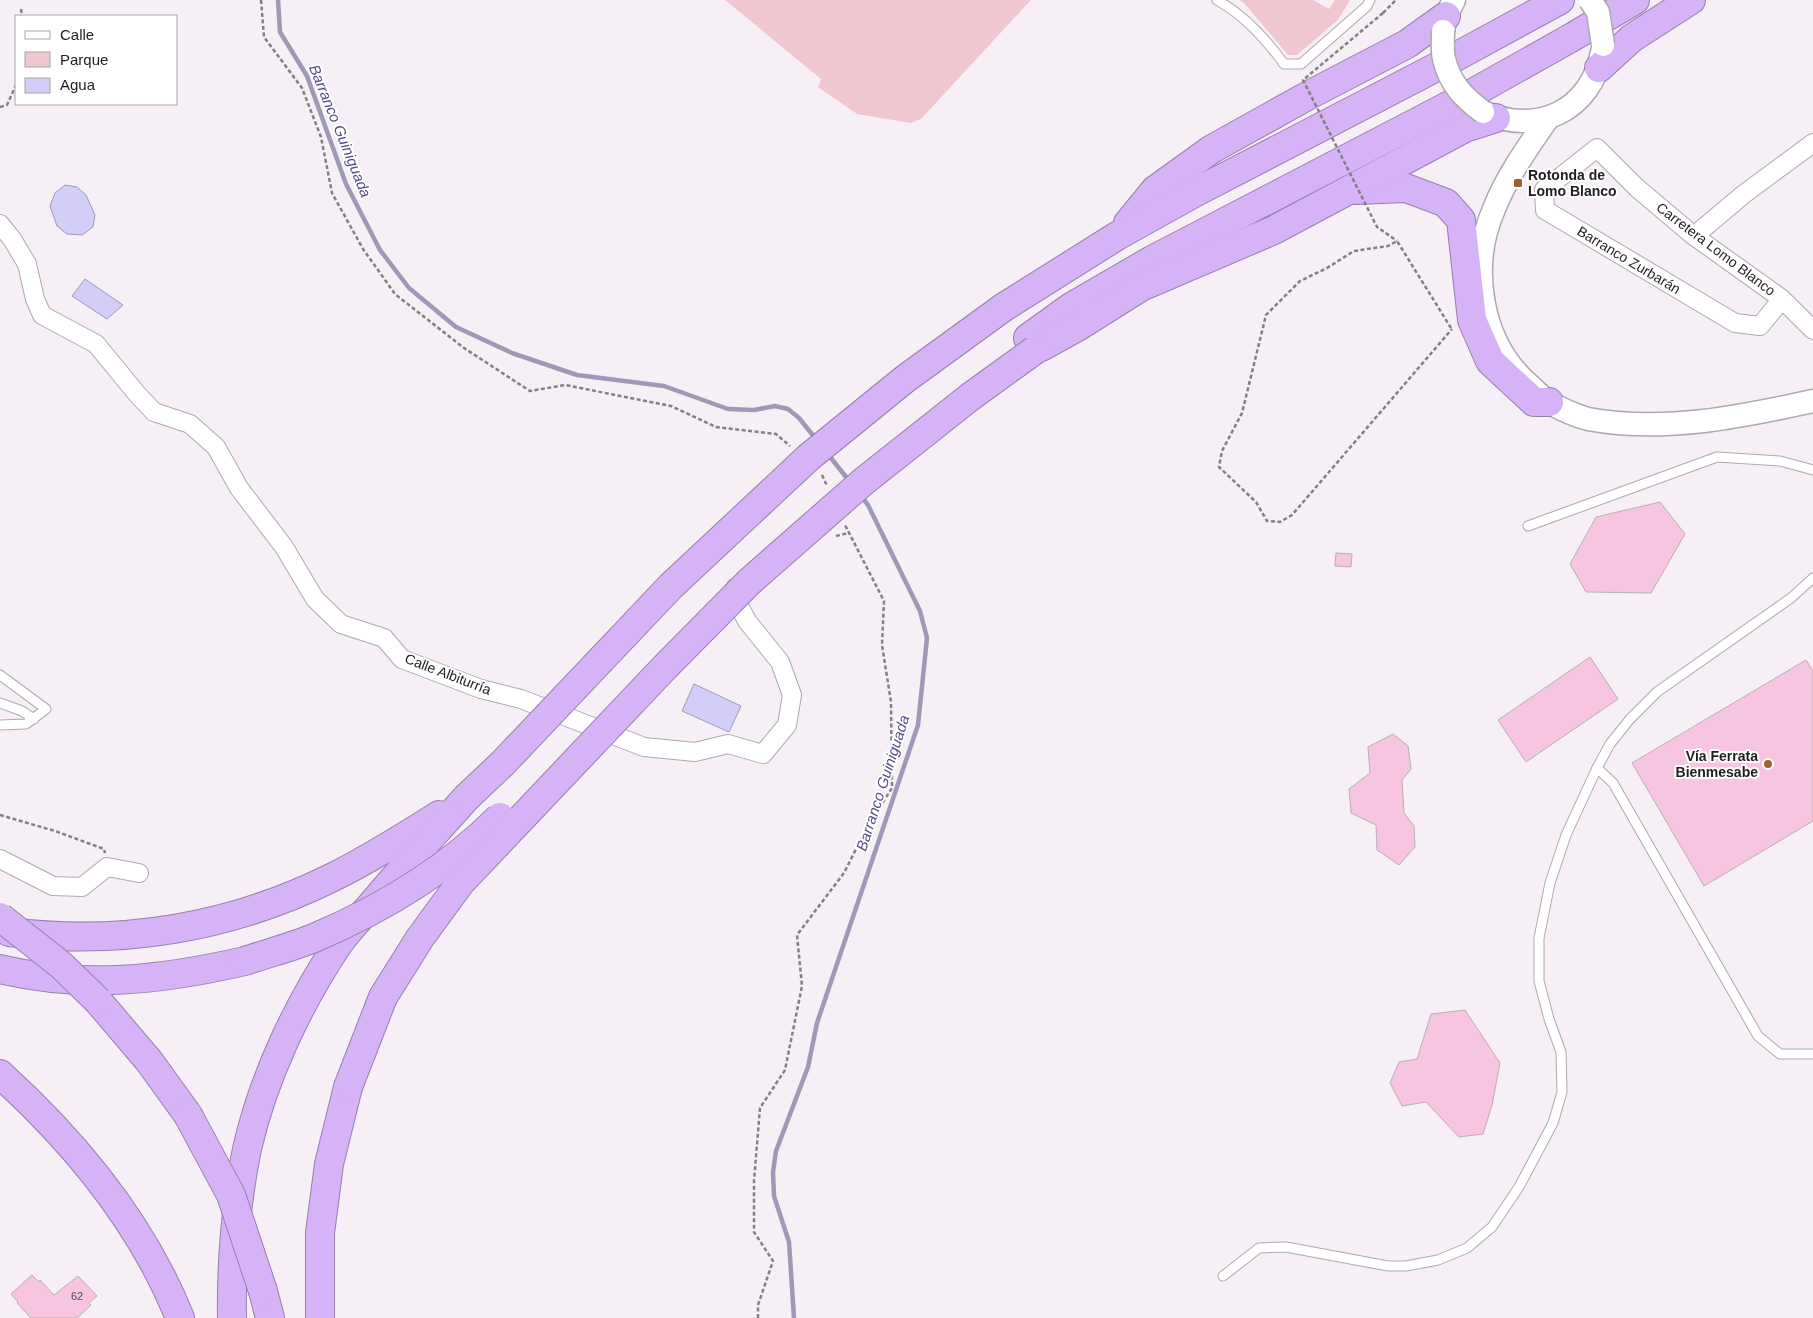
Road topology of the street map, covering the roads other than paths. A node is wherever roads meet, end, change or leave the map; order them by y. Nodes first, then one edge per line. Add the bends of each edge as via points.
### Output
1 (1217, 0) edge
2 (1370, 0) edge
3 (1560, 0) edge
4 (1590, 0) edge
5 (1634, 0) edge
6 (1691, 0) edge
7 (1448, 16) edge
8 (1601, 56) junction
9 (1495, 117) junction
10 (1548, 118) junction
11 (1813, 143) edge
12 (1597, 148) joint
13 (1515, 166) junction
14 (1349, 190) junction
15 (0, 224) edge
16 (1117, 236) junction
17 (1694, 236) junction
18 (1782, 299) junction
19 (1813, 330) edge
20 (1031, 344) junction
21 (1813, 401) edge
22 (1549, 402) junction
23 (1813, 470) edge
24 (1528, 526) dead end
25 (800, 544) dead end
26 (1813, 578) edge
27 (0, 675) edge
28 (0, 703) edge
29 (34, 719) junction
30 (0, 725) edge
31 (1597, 768) junction
32 (466, 798) junction
33 (0, 859) edge
34 (139, 873) dead end
35 (0, 916) edge
36 (0, 931) edge
37 (0, 969) edge
38 (1813, 1054) edge
39 (0, 1074) edge
40 (1223, 1276) dead end
41 (180, 1318) edge
42 (232, 1318) edge
43 (270, 1318) edge
44 (320, 1318) edge

1 - 2 lane via 1231,8 1268,42 1284,64 1301,64
3 - 16 highway
4 - 8 street, bridge via 1598,12
5 - 20 highway via 1471,94 1152,260 1071,307
6 - 8 highway
7 - 9 street, bridge via 1444,59 1452,80 1464,97
7 - 16 highway via 1407,44 1212,149 1155,190
8 - 10 street via 1589,88 1574,104
9 - 10 street via 1528,122
9 - 13 street via 1514,145
9 - 14 highway via 1465,128
10 - 13 street
11 - 17 street
12 - 17 street, Carretera Lomo Blanco via 1637,188
12 - 18 street, Barranco Zurbarán via 1544,190 1545,210 1735,323 1760,326
13 - 22 street via 1493,210 1483,247 1481,276 1484,304 1494,339 1516,373
14 - 20 highway via 1274,230 1141,287 1079,326
14 - 22 highway via 1406,188 1446,203 1461,220 1472,320 1490,361 1534,402
15 - 25 street, Calle Albiturría via 27,264 42,315 96,344 154,412 190,424 216,447 239,488 284,547 315,599 341,624 384,638 402,659 481,690 521,699 644,747 695,752 728,744 763,754 787,725 792,695 780,662 747,621 737,602 734,586 773,556
16 - 32 highway, bridge via 1004,308 905,379 809,457 671,586
17 - 18 street, Carretera Lomo Blanco
18 - 19 street, Carretera Lomo Blanco
20 - 37 highway, bridge via 961,384 854,469 735,573 484,833 433,873 378,907 313,938 245,961 195,972 83,981 24,975
20 - 44 highway, bridge via 864,481 749,582 460,882 383,997 348,1087 329,1164 320,1233
21 - 22 street via 1716,420 1634,425 1586,418
23 - 24 lane via 1780,461 1717,457
26 - 31 lane via 1791,598 1657,692 1610,744
27 - 29 lane via 46,709
28 - 29 lane
29 - 30 lane via 26,724
31 - 38 lane via 1613,783 1758,1036 1780,1054
31 - 40 lane via 1566,835 1550,883 1539,938 1539,981 1561,1052 1562,1092 1549,1131 1519,1187 1492,1227 1467,1248 1438,1260 1406,1266 1388,1266 1286,1247 1259,1248
32 - 36 highway via 330,879 215,922 98,937 39,936
32 - 42 highway, bridge via 340,942 306,997 274,1067 247,1149 235,1230
33 - 34 street via 53,886 82,887 107,867
35 - 43 highway, bridge via 62,966 98,1001 149,1061 188,1115 231,1196
39 - 41 highway via 69,1143 108,1190 140,1238

